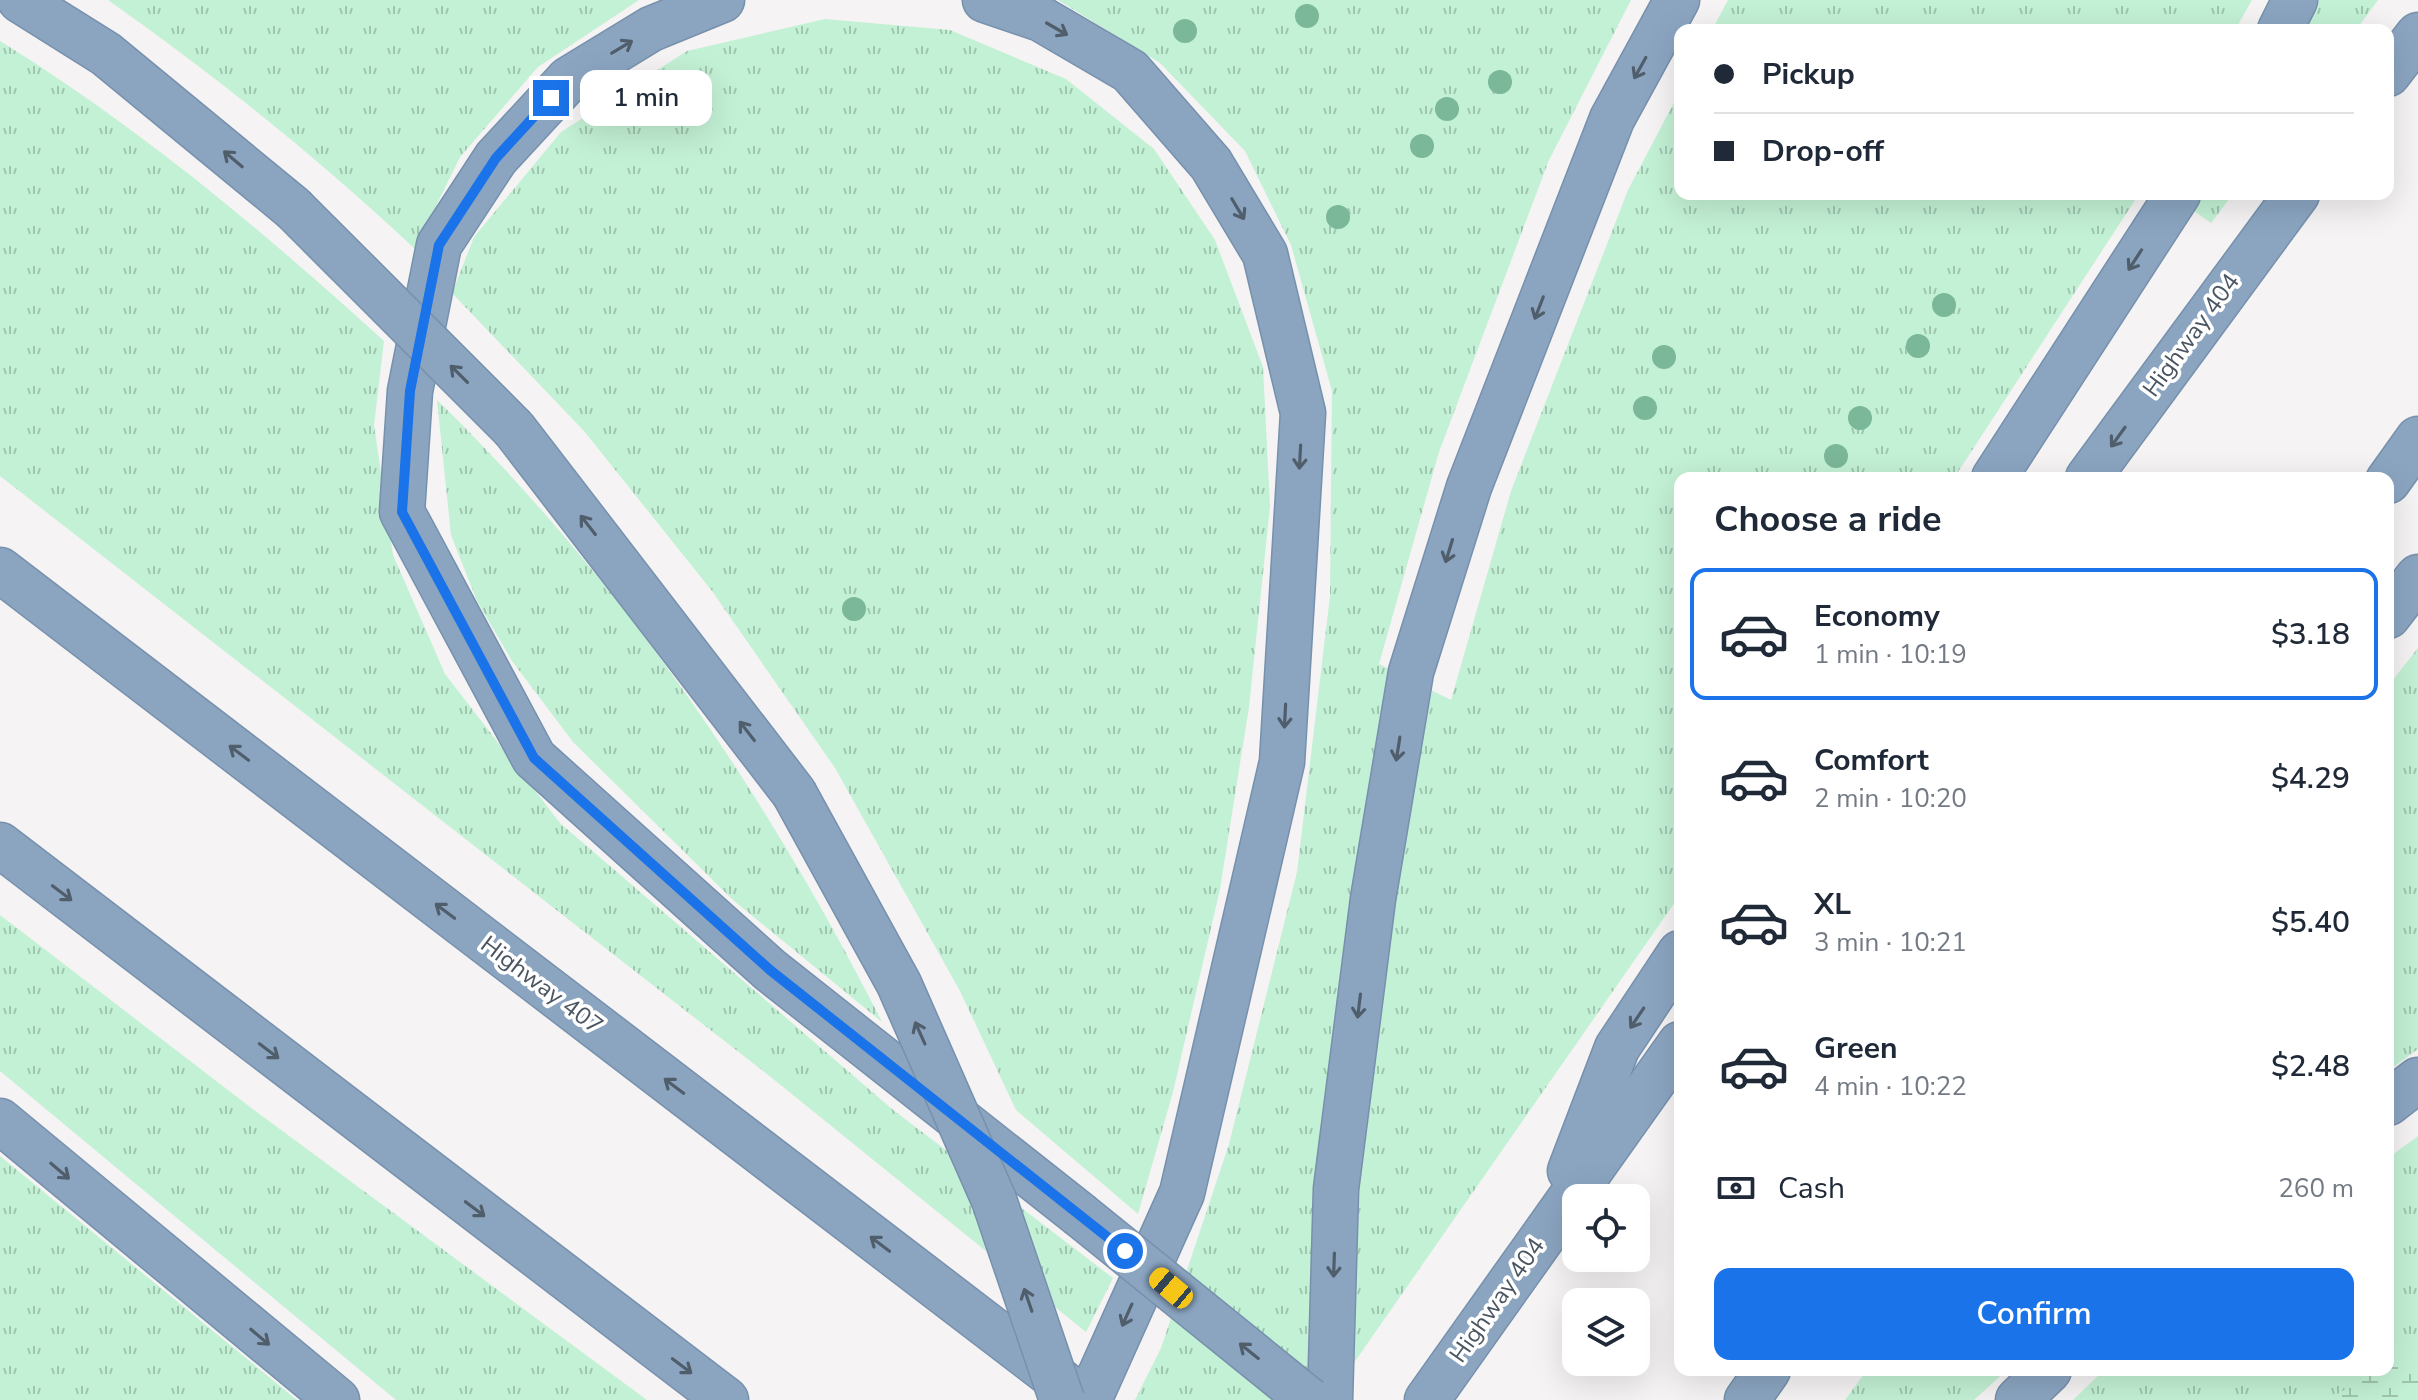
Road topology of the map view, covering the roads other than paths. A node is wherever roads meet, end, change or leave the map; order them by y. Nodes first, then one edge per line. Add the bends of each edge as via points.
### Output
1 (20, 0) edge
2 (722, 0) edge
3 (985, 0) edge
4 (1677, 0) edge
5 (2295, 0) edge
6 (2283, 24) edge
7 (2418, 35) edge
8 (2394, 66) edge
9 (2174, 200) edge
10 (2293, 200) edge
11 (2418, 439) edge
12 (1998, 472) edge
13 (2092, 472) edge
14 (2394, 473) edge
15 (0, 570) edge
16 (2418, 577) edge
17 (2394, 608) edge
18 (0, 845) edge
19 (1674, 962) edge
20 (1674, 1052) edge
21 (2418, 1080) edge
22 (2394, 1098) edge
23 (0, 1121) edge
24 (1547, 1230) junction
25 (1764, 1376) edge
26 (2043, 1376) edge
27 (337, 1400) edge
28 (726, 1400) edge
29 (1062, 1400) edge
30 (1087, 1400) edge
31 (1309, 1400) edge
32 (1330, 1400) edge
33 (1427, 1400) edge
34 (1747, 1400) edge
35 (2018, 1400) edge

29 -> 1 highway, bridge via 982,1171 899,984 794,793 514,429 293,208 106,54
31 -> 2 highway, bridge via 770,970 534,758 402,512 410,391 439,245 496,158 569,79 651,29
3 -> 30 highway via 1041,19 1130,71 1211,164 1265,254 1303,413 1282,762 1182,1193
4 -> 32 highway via 1612,119 1469,487 1411,672 1373,899 1336,1189
5 - 6 highway
7 - 8 highway
9 -> 12 highway
10 -> 13 highway, Highway 404
11 - 14 highway
30 -> 15 highway, Highway 407, bridge
16 - 17 highway
18 -> 28 highway
19 -> 24 highway via 1617,1048
20 - 24 highway, Highway 404
21 - 22 highway
23 -> 27 highway
24 - 33 highway, Highway 404
25 - 34 highway
26 - 35 highway

